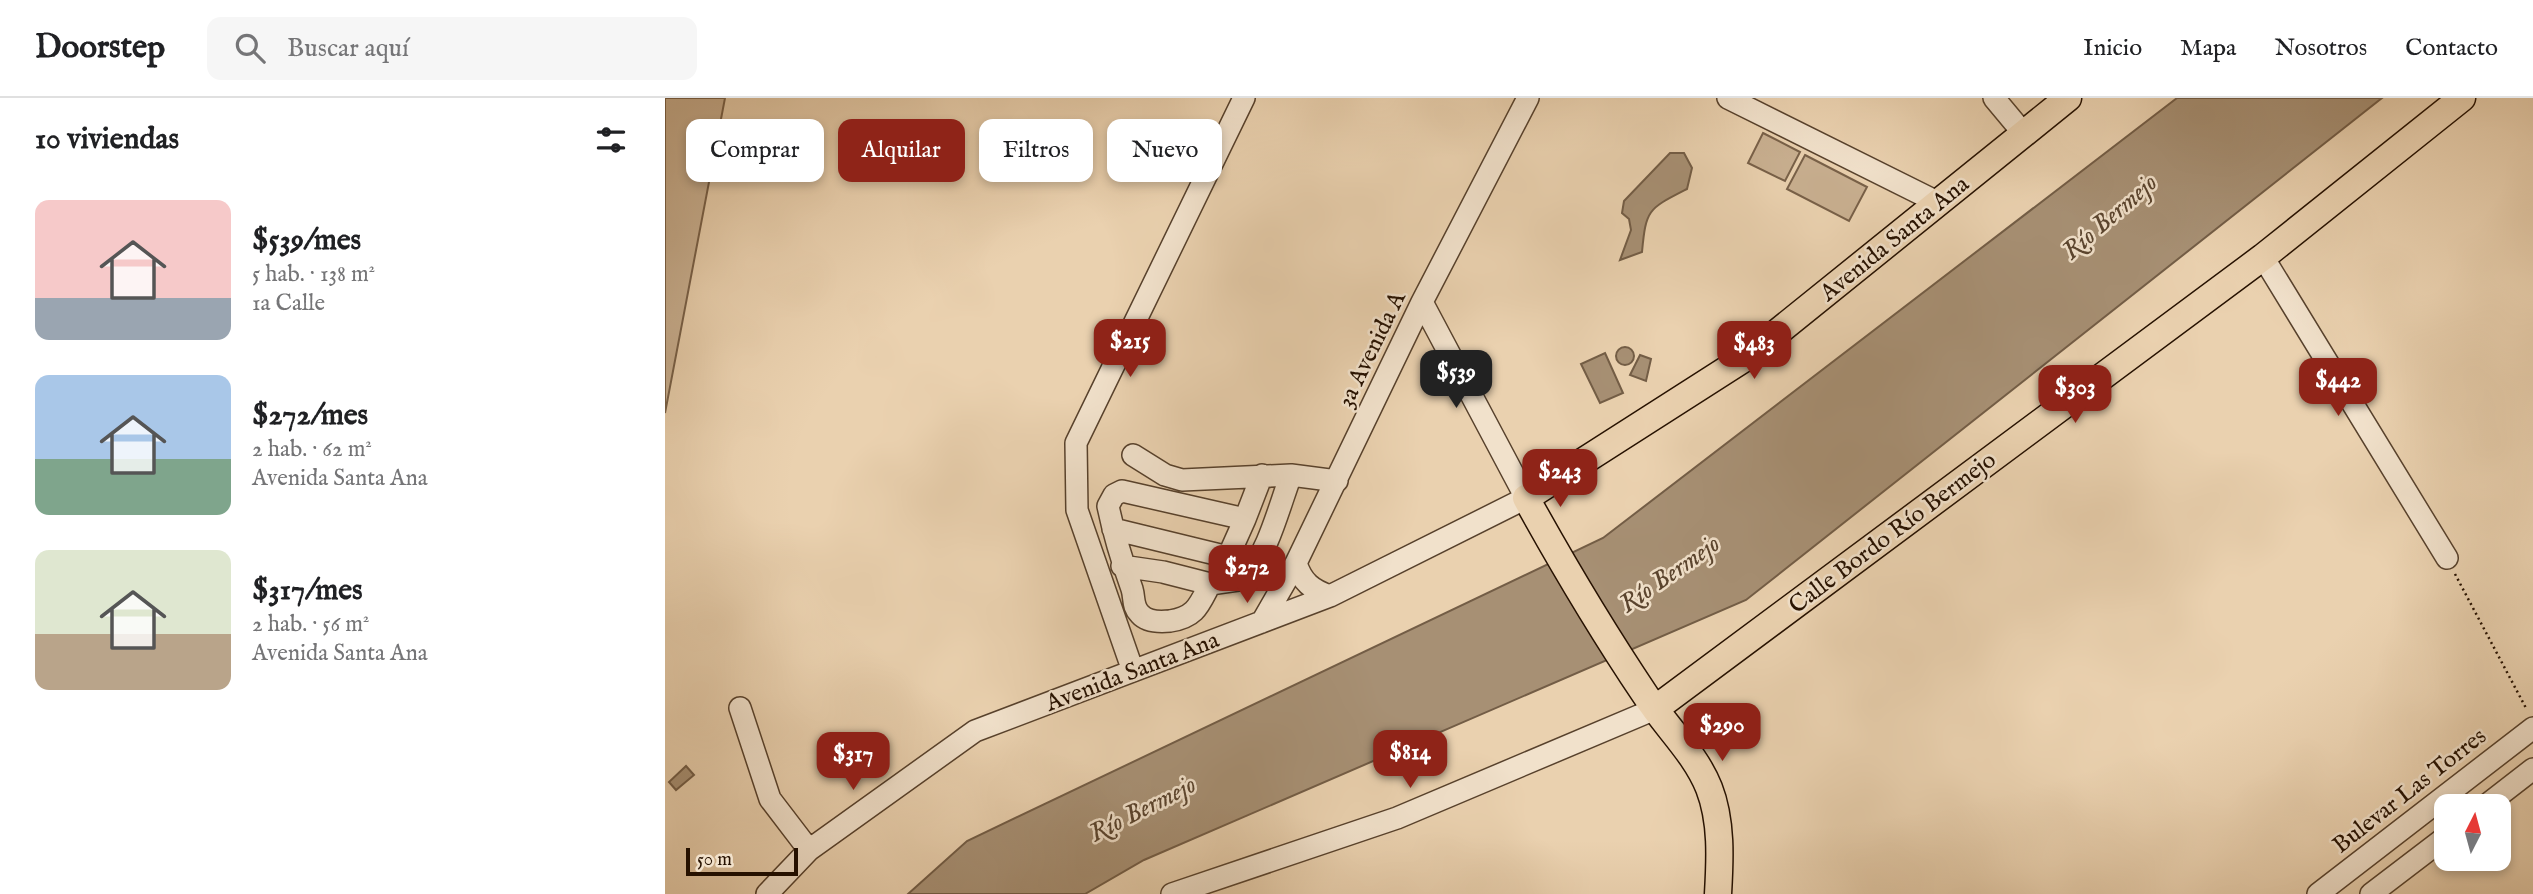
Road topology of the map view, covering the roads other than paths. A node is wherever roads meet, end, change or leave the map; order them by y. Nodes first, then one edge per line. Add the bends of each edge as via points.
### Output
1 (1244, 98) edge
2 (1528, 98) edge
3 (1728, 98) edge
4 (1994, 98) edge
5 (2067, 98) edge
6 (2462, 98) edge
7 (2024, 134) junction
8 (1937, 202) junction
9 (2263, 257) junction
10 (1422, 302) junction
11 (1133, 455) dead end
12 (1262, 475) junction
13 (1291, 475) junction
14 (1337, 481) junction
15 (1526, 498) junction
16 (1245, 519) junction
17 (1112, 529) junction
18 (1228, 557) junction
19 (2447, 558) road end
20 (1296, 563) junction
21 (1122, 566) junction
22 (1210, 584) junction
23 (1330, 596) junction
24 (1262, 622) junction
25 (1133, 671) junction
26 (740, 708) dead end
27 (1655, 709) junction
28 (2533, 728) edge
29 (2533, 769) edge
30 (2501, 794) edge
31 (2434, 846) edge
32 (809, 850) junction
33 (767, 894) edge
34 (1173, 894) edge
35 (1718, 894) edge
36 (2318, 894) edge
37 (2371, 894) edge

1 - 25 street via 1076,443 1077,510
2 - 10 street, 3a Avenida A
3 - 8 street
4 - 7 street
5 - 7 main road, Avenida Santa Ana
6 - 9 main road, Calle Bordo Río Bermejo
7 - 8 main road, Avenida Santa Ana
8 - 15 main road, Avenida Santa Ana via 1748,356
9 - 19 street
9 - 27 main road, Calle Bordo Río Bermejo
10 - 14 street, 3a Avenida A
10 - 15 street
11 - 12 street via 1164,475 1182,480
12 - 13 street
12 - 16 street
13 - 14 street
13 - 22 street via 1254,568 1245,579
14 - 20 street, 3a Avenida A
15 - 23 street, Avenida Santa Ana
15 - 27 main road
16 - 17 street via 1122,491 1108,506
16 - 18 street
17 - 18 street
17 - 21 street
18 - 22 street
20 - 23 street via 1300,576 1313,590
20 - 24 street, 3a Avenida A
21 - 22 street
21 - 22 street via 1134,606 1142,617 1156,622 1192,615
23 - 24 street, Avenida Santa Ana
24 - 25 street, Avenida Santa Ana
25 - 32 street, Avenida Santa Ana via 975,731
26 - 32 street via 770,799
27 - 34 street via 1397,818
27 - 35 main road via 1691,755 1709,789 1717,820
28 - 36 street, Bulevar Las Torres
29 - 30 street
31 - 37 street
32 - 33 street, Avenida Santa Ana

